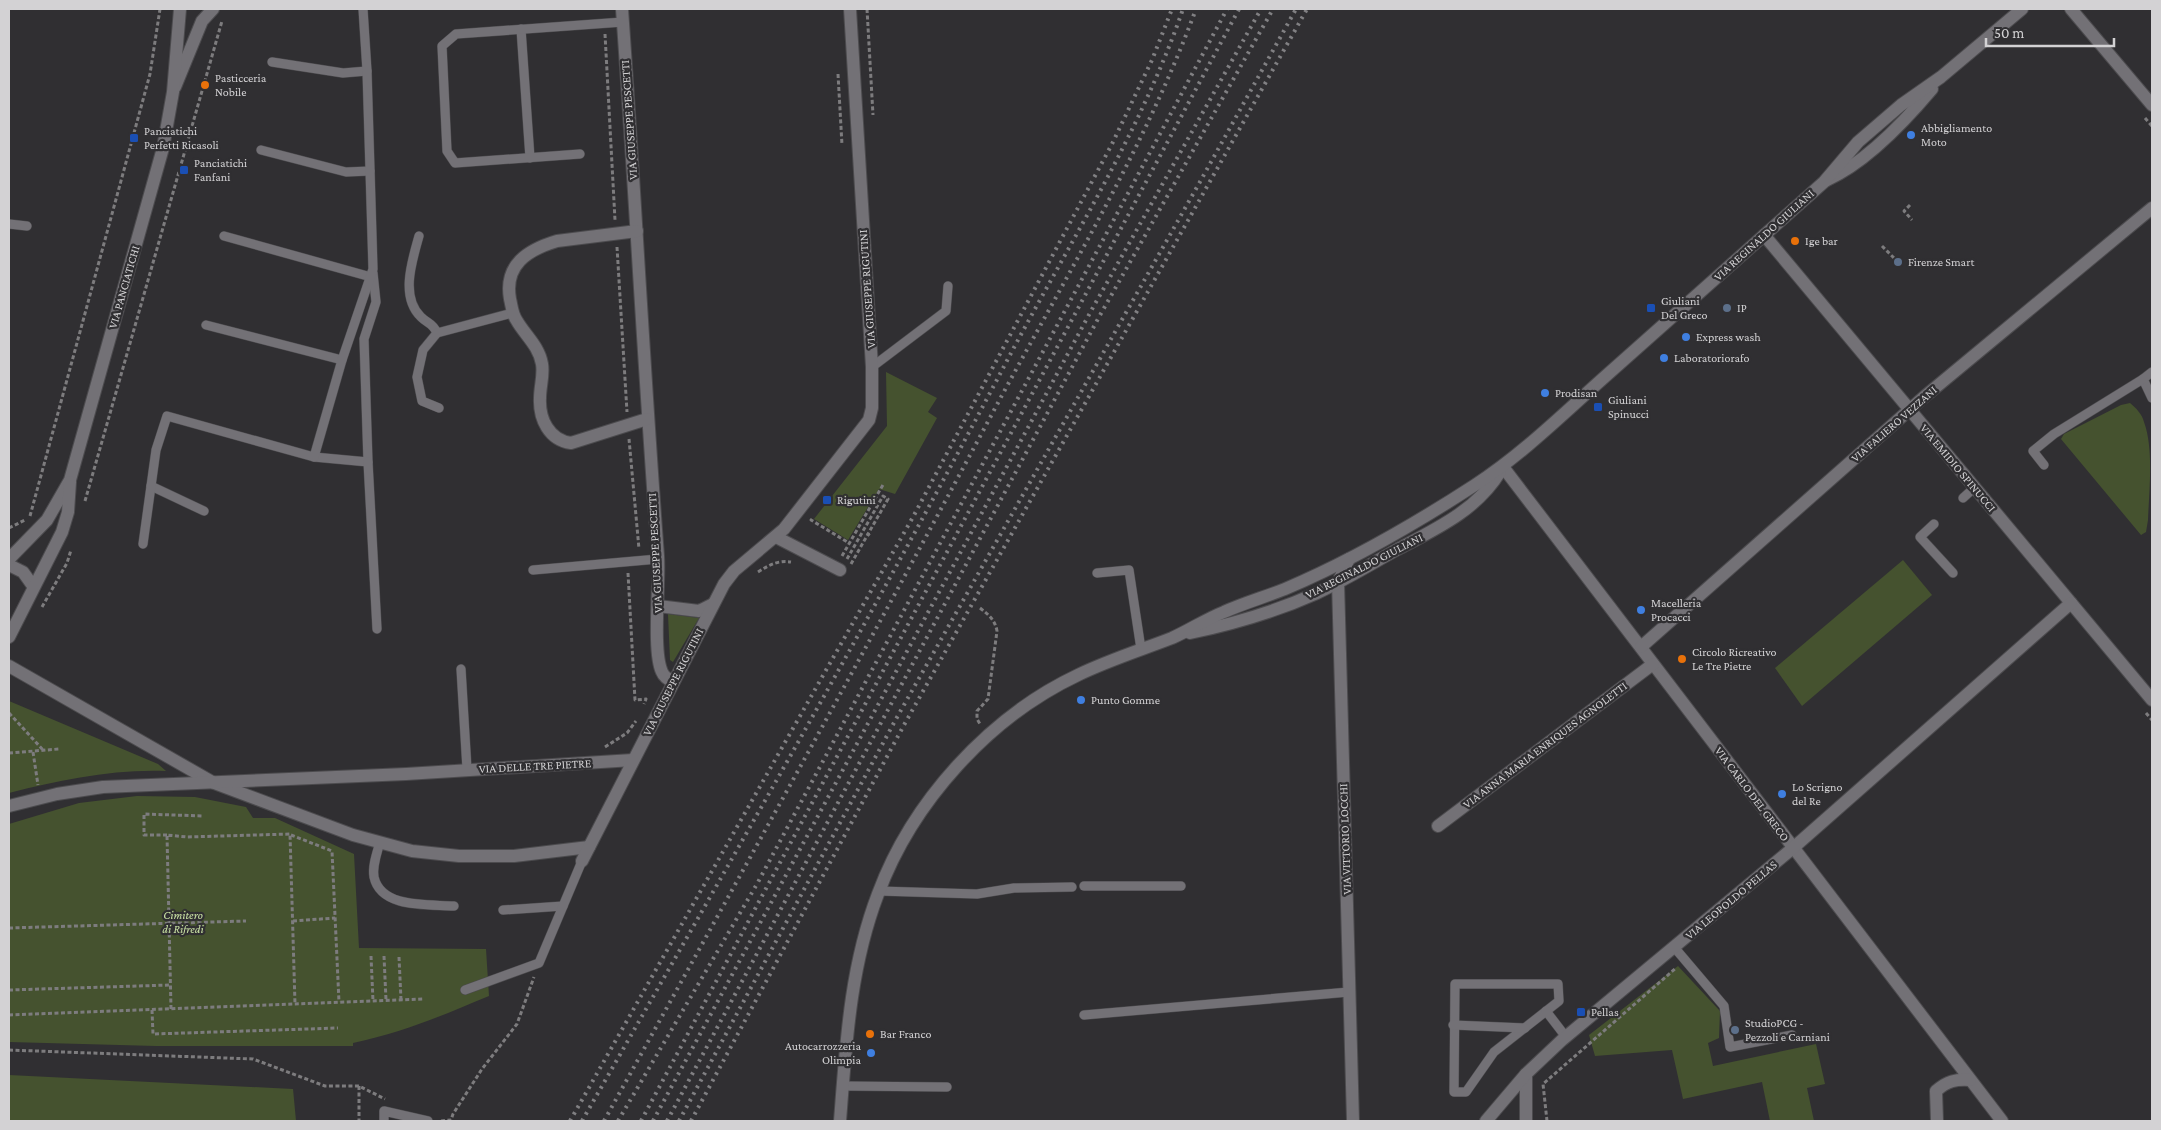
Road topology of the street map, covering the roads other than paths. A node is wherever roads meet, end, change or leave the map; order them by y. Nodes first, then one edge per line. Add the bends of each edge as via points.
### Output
1 (180, 9) edge
2 (213, 9) edge
3 (363, 9) edge
4 (850, 9) edge
5 (2022, 9) edge
6 (2071, 9) edge
7 (623, 15) edge
8 (521, 29) junction
9 (272, 62) dead end
10 (367, 70) junction
11 (173, 92) junction
12 (2152, 105) edge
13 (261, 150) dead end
14 (580, 154) dead end
15 (530, 158) junction
16 (370, 171) junction
17 (2152, 208) edge
18 (9, 224) edge
19 (27, 226) dead end
20 (636, 231) junction
21 (224, 236) dead end
22 (419, 236) dead end
23 (1764, 236) junction
24 (372, 273) junction
25 (948, 286) dead end
26 (512, 313) junction
27 (206, 325) dead end
28 (437, 333) junction
29 (342, 360) junction
30 (872, 367) junction
31 (2152, 372) edge
32 (2143, 379) junction
33 (2152, 398) edge
34 (439, 408) dead end
35 (1909, 410) junction
36 (647, 418) junction
37 (314, 456) junction
38 (368, 462) junction
39 (2044, 465) dead end
40 (1502, 467) junction
41 (70, 480) junction
42 (151, 486) junction
43 (1974, 488) junction
44 (1963, 498) dead end
45 (204, 511) dead end
46 (1934, 524) dead end
47 (776, 537) junction
48 (143, 544) dead end
49 (1350, 558) junction
50 (9, 559) edge
51 (658, 559) junction
52 (9, 565) edge
53 (842, 567) road end
54 (532, 570) dead end
55 (1097, 573) dead end
56 (1953, 573) dead end
57 (1338, 582) junction
58 (33, 586) junction
59 (2071, 603) junction
60 (713, 604) junction
61 (658, 606) junction
62 (377, 630) dead end
63 (9, 637) edge
64 (1173, 637) junction
65 (1640, 647) junction
66 (1141, 648) junction
67 (1653, 664) junction
68 (9, 666) edge
69 (461, 669) dead end
70 (673, 682) junction
71 (2152, 700) edge
72 (633, 760) junction
73 (466, 769) junction
74 (214, 783) junction
75 (9, 806) edge
76 (1438, 826) dead end
77 (380, 842) junction
78 (589, 847) junction
79 (1793, 848) junction
80 (582, 861) joint
81 (1072, 886) dead end
82 (1084, 886) dead end
83 (1181, 886) dead end
84 (879, 891) junction
85 (454, 906) dead end
86 (563, 906) junction
87 (503, 910) dead end
88 (1674, 947) junction
89 (465, 990) dead end
90 (1349, 992) junction
91 (1546, 1011) junction
92 (1084, 1015) dead end
93 (1453, 1025) junction
94 (1525, 1028) junction
95 (1792, 1035) dead end
96 (1566, 1036) junction
97 (1526, 1074) junction
98 (1970, 1080) junction
99 (843, 1086) junction
100 (947, 1087) dead end
101 (384, 1121) edge
102 (428, 1121) edge
103 (840, 1121) edge
104 (1352, 1121) edge
105 (1486, 1121) edge
106 (1526, 1121) edge
107 (1937, 1121) edge
108 (2002, 1121) edge

1 - 11 street
2 - 11 street via 202,20
3 - 10 lane
4 - 30 street, VIA GIUSEPPE RIGUTINI
5 - 23 street, VIA REGINALDO GIULIANI via 1858,142 1824,182
6 - 12 street
7 - 8 lane via 604,23
7 - 20 street, VIA GIUSEPPE PESCETTI
8 - 15 lane
8 - 15 lane via 456,34 442,46 447,151 455,163
9 - 10 lane via 343,73
10 - 16 lane
11 - 41 street, VIA PANCIATICHI via 158,167
13 - 16 lane via 346,172
14 - 15 lane
16 - 24 lane
17 - 35 street, VIA FALIERO VEZZANI
18 - 19 lane
20 - 26 street via 544,245 519,261 511,271 509,281
20 - 36 street, VIA GIUSEPPE PESCETTI
21 - 24 lane
22 - 28 lane via 410,279 410,300 421,317 434,324
23 - 35 street, VIA EMIDIO SPINUCCI
23 - 40 street, VIA REGINALDO GIULIANI
24 - 29 lane
24 - 38 lane via 376,302 364,339
25 - 30 lane via 946,311
26 - 28 lane
26 - 36 street via 542,361 540,400 545,425 551,434 572,443
27 - 29 lane
28 - 34 lane via 423,350 417,377 422,401
29 - 37 lane
30 - 47 street, VIA GIUSEPPE RIGUTINI via 869,420
31 - 32 lane
32 - 33 lane
32 - 39 lane via 2054,434 2033,451
35 - 43 street, VIA EMIDIO SPINUCCI
35 - 65 street, VIA FALIERO VEZZANI
36 - 51 street, VIA GIUSEPPE PESCETTI
37 - 38 lane
37 - 42 lane via 168,416 156,450
38 - 62 lane
40 - 49 street, VIA REGINALDO GIULIANI via 1423,518
40 - 57 street, VIA REGINALDO GIULIANI via 1484,494 1450,521
40 - 65 street, VIA CARLO DEL GRECO
41 - 50 street via 47,520
41 - 58 street via 65,523
42 - 45 lane
42 - 48 lane
43 - 44 lane
43 - 59 street, VIA EMIDIO SPINUCCI
46 - 56 lane via 1920,537
47 - 53 street
47 - 60 street, VIA GIUSEPPE RIGUTINI via 734,571
49 - 57 street, VIA VITTORIO LOCCHI
49 - 64 street, VIA REGINALDO GIULIANI via 1284,589 1224,611
51 - 54 lane
51 - 61 street, VIA GIUSEPPE PESCETTI
52 - 58 street via 23,572
55 - 66 lane via 1129,570
57 - 64 street, VIA REGINALDO GIULIANI via 1229,625
57 - 90 street, VIA VITTORIO LOCCHI
58 - 63 street
59 - 71 street, VIA EMIDIO SPINUCCI
59 - 79 street, VIA LEOPOLDO PELLAS
60 - 61 street, VIA GIUSEPPE RIGUTINI via 699,611
60 - 70 street, VIA GIUSEPPE RIGUTINI
61 - 70 street, VIA GIUSEPPE PESCETTI via 660,667
64 - 66 street, VIA REGINALDO GIULIANI
65 - 67 street, VIA CARLO DEL GRECO
66 - 84 street, VIA REGINALDO GIULIANI via 1059,685 1022,707 988,735 931,799 900,845
67 - 76 street, VIA ANNA MARIA ENRIQUES AGNOLETTI
67 - 79 street, VIA CARLO DEL GRECO
68 - 74 street
69 - 73 lane
70 - 72 street, VIA GIUSEPPE RIGUTINI
72 - 73 street, VIA DELLE TRE PIETRE
72 - 78 street
73 - 74 street, VIA DELLE TRE PIETRE
74 - 75 street, VIA DELLE TRE PIETRE via 76,790
74 - 77 street
77 - 78 street via 434,854 490,857
77 - 85 lane via 374,865 374,877 379,888 402,902
78 - 80 street
79 - 88 street, VIA LEOPOLDO PELLAS
79 - 98 street, VIA CARLO DEL GRECO
80 - 86 lane
81 - 84 lane via 1014,888 977,894
82 - 83 lane
84 - 99 street, VIA REGINALDO GIULIANI via 854,981
86 - 87 lane
86 - 89 lane via 540,963
88 - 95 lane via 1724,1006 1730,1047
88 - 96 street, VIA LEOPOLDO PELLAS
90 - 92 lane
90 - 104 street, VIA VITTORIO LOCCHI
91 - 93 lane via 1559,1001 1558,984 1455,984
91 - 94 lane
91 - 96 lane
93 - 94 lane
93 - 94 lane via 1454,1092 1466,1092 1494,1052
96 - 97 street, VIA LEOPOLDO PELLAS
97 - 105 street, VIA LEOPOLDO PELLAS
97 - 106 street
98 - 107 street via 1956,1079 1936,1091
98 - 108 street, VIA CARLO DEL GRECO
99 - 100 lane
99 - 103 street, VIA REGINALDO GIULIANI
101 - 102 lane via 384,1111

